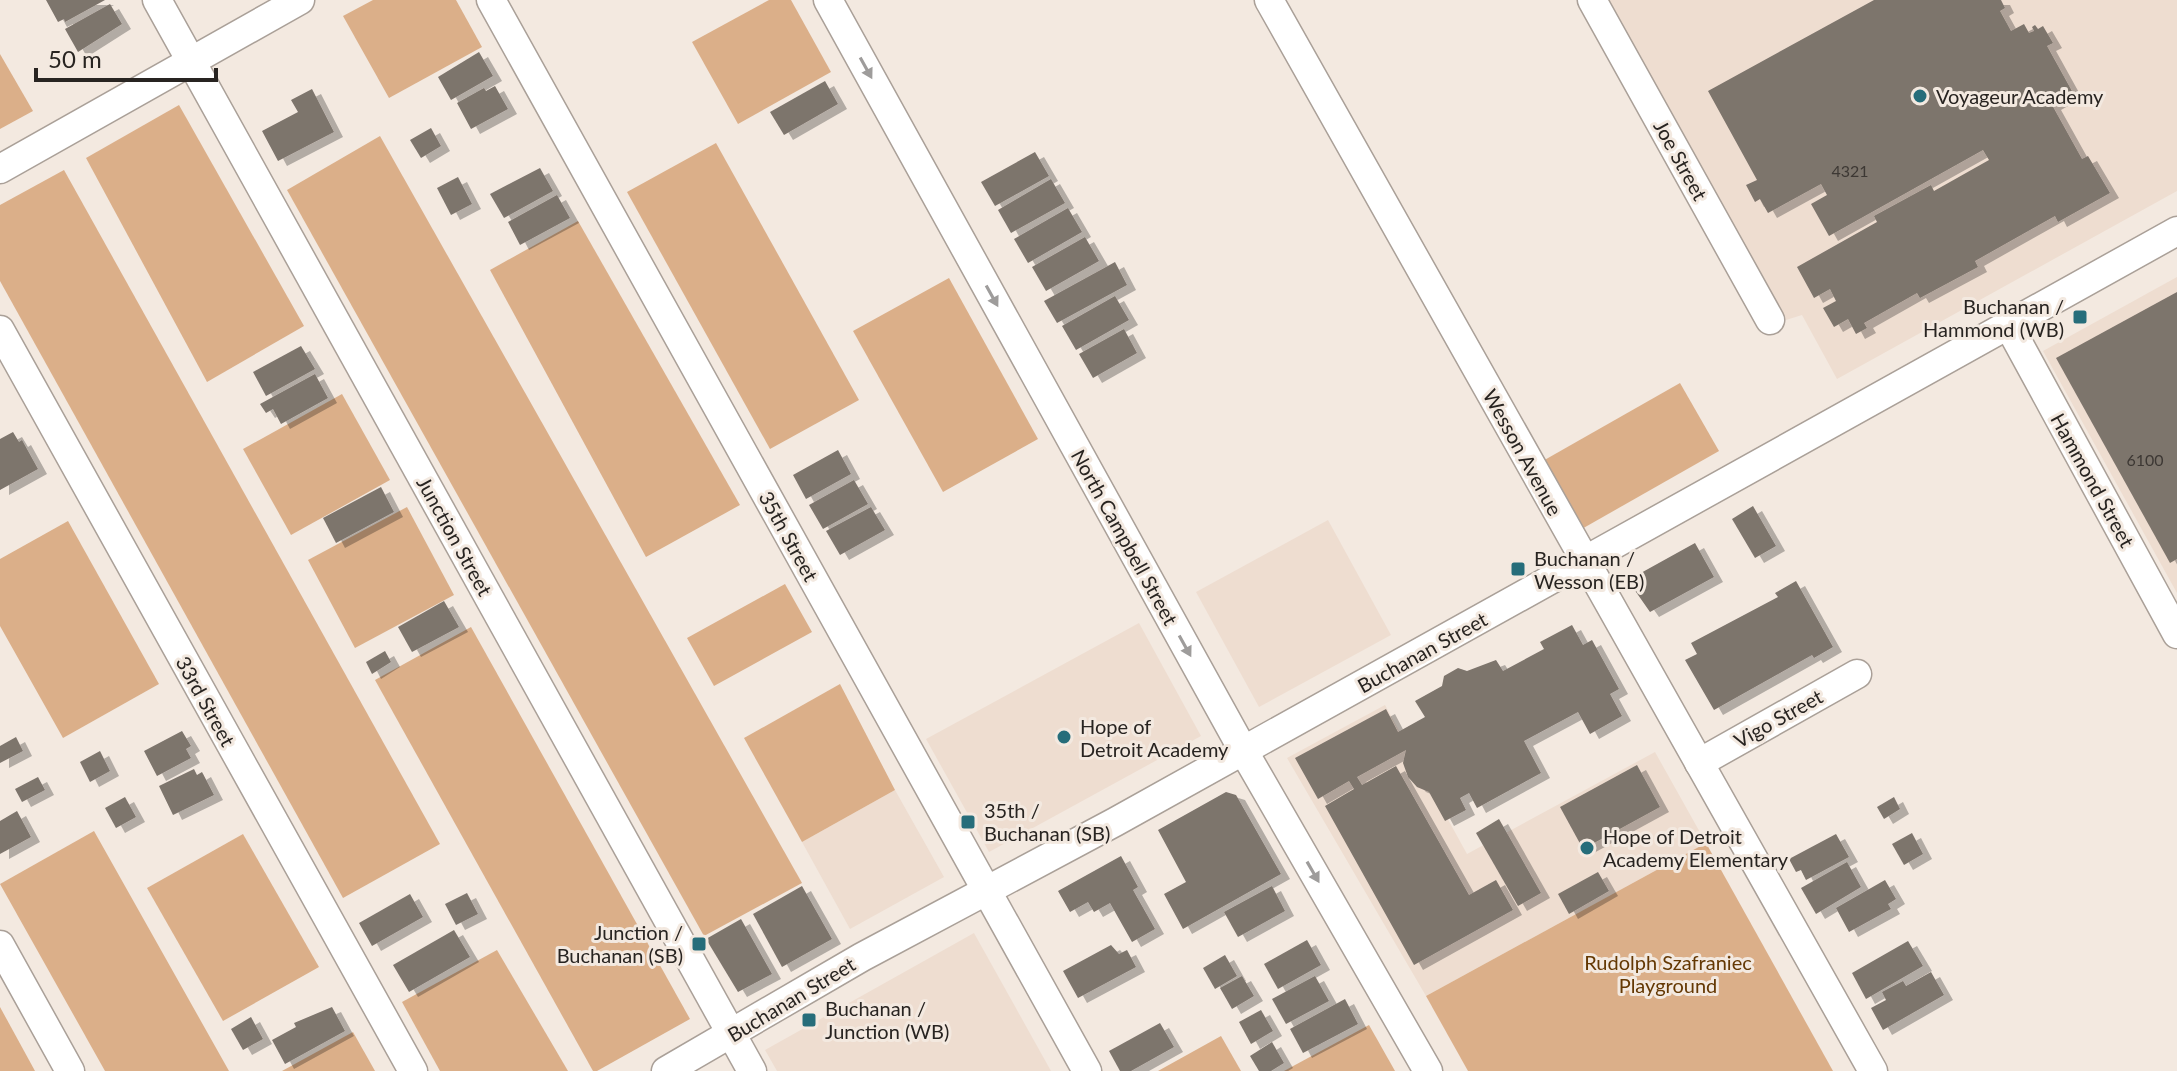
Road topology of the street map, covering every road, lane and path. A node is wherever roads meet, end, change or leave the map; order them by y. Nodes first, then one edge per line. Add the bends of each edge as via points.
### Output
1 (157, 0) edge
2 (300, 0) edge
3 (491, 0) edge
4 (828, 0) edge
5 (1269, 0) edge
6 (1592, 0) edge
7 (191, 61) junction
8 (0, 169) edge
9 (2177, 231) edge
10 (1770, 320) dead end
11 (2009, 326) junction
12 (0, 330) edge
13 (1585, 562) junction
14 (2177, 634) edge
15 (1857, 674) dead end
16 (1243, 750) junction
17 (1699, 763) junction
18 (987, 891) junction
19 (0, 945) edge
20 (732, 1034) junction
21 (70, 1071) edge
22 (413, 1071) edge
23 (666, 1071) edge
24 (752, 1071) edge
25 (1087, 1071) edge
26 (1428, 1071) edge
27 (1873, 1071) edge

1 - 7 street, Junction Street
2 - 7 street
3 - 18 street, 35th Street
4 -> 16 street, North Campbell Street
5 - 13 street, Wesson Avenue
6 - 10 street, Joe Street
7 - 8 street
7 - 20 street, Junction Street
9 - 11 street, Buchanan Street
11 - 13 street, Buchanan Street
11 - 14 street, Hammond Street
12 - 22 street, 33rd Street
13 - 16 street, Buchanan Street
13 - 17 street, Wesson Avenue
15 - 17 street, Vigo Street
16 - 18 street, Buchanan Street
16 -> 26 street, North Campbell Street
17 - 27 street, Wesson Avenue
18 - 20 street, Buchanan Street
18 - 25 street, 35th Street
19 - 21 street
20 - 23 street, Buchanan Street
20 - 24 street, Junction Street

